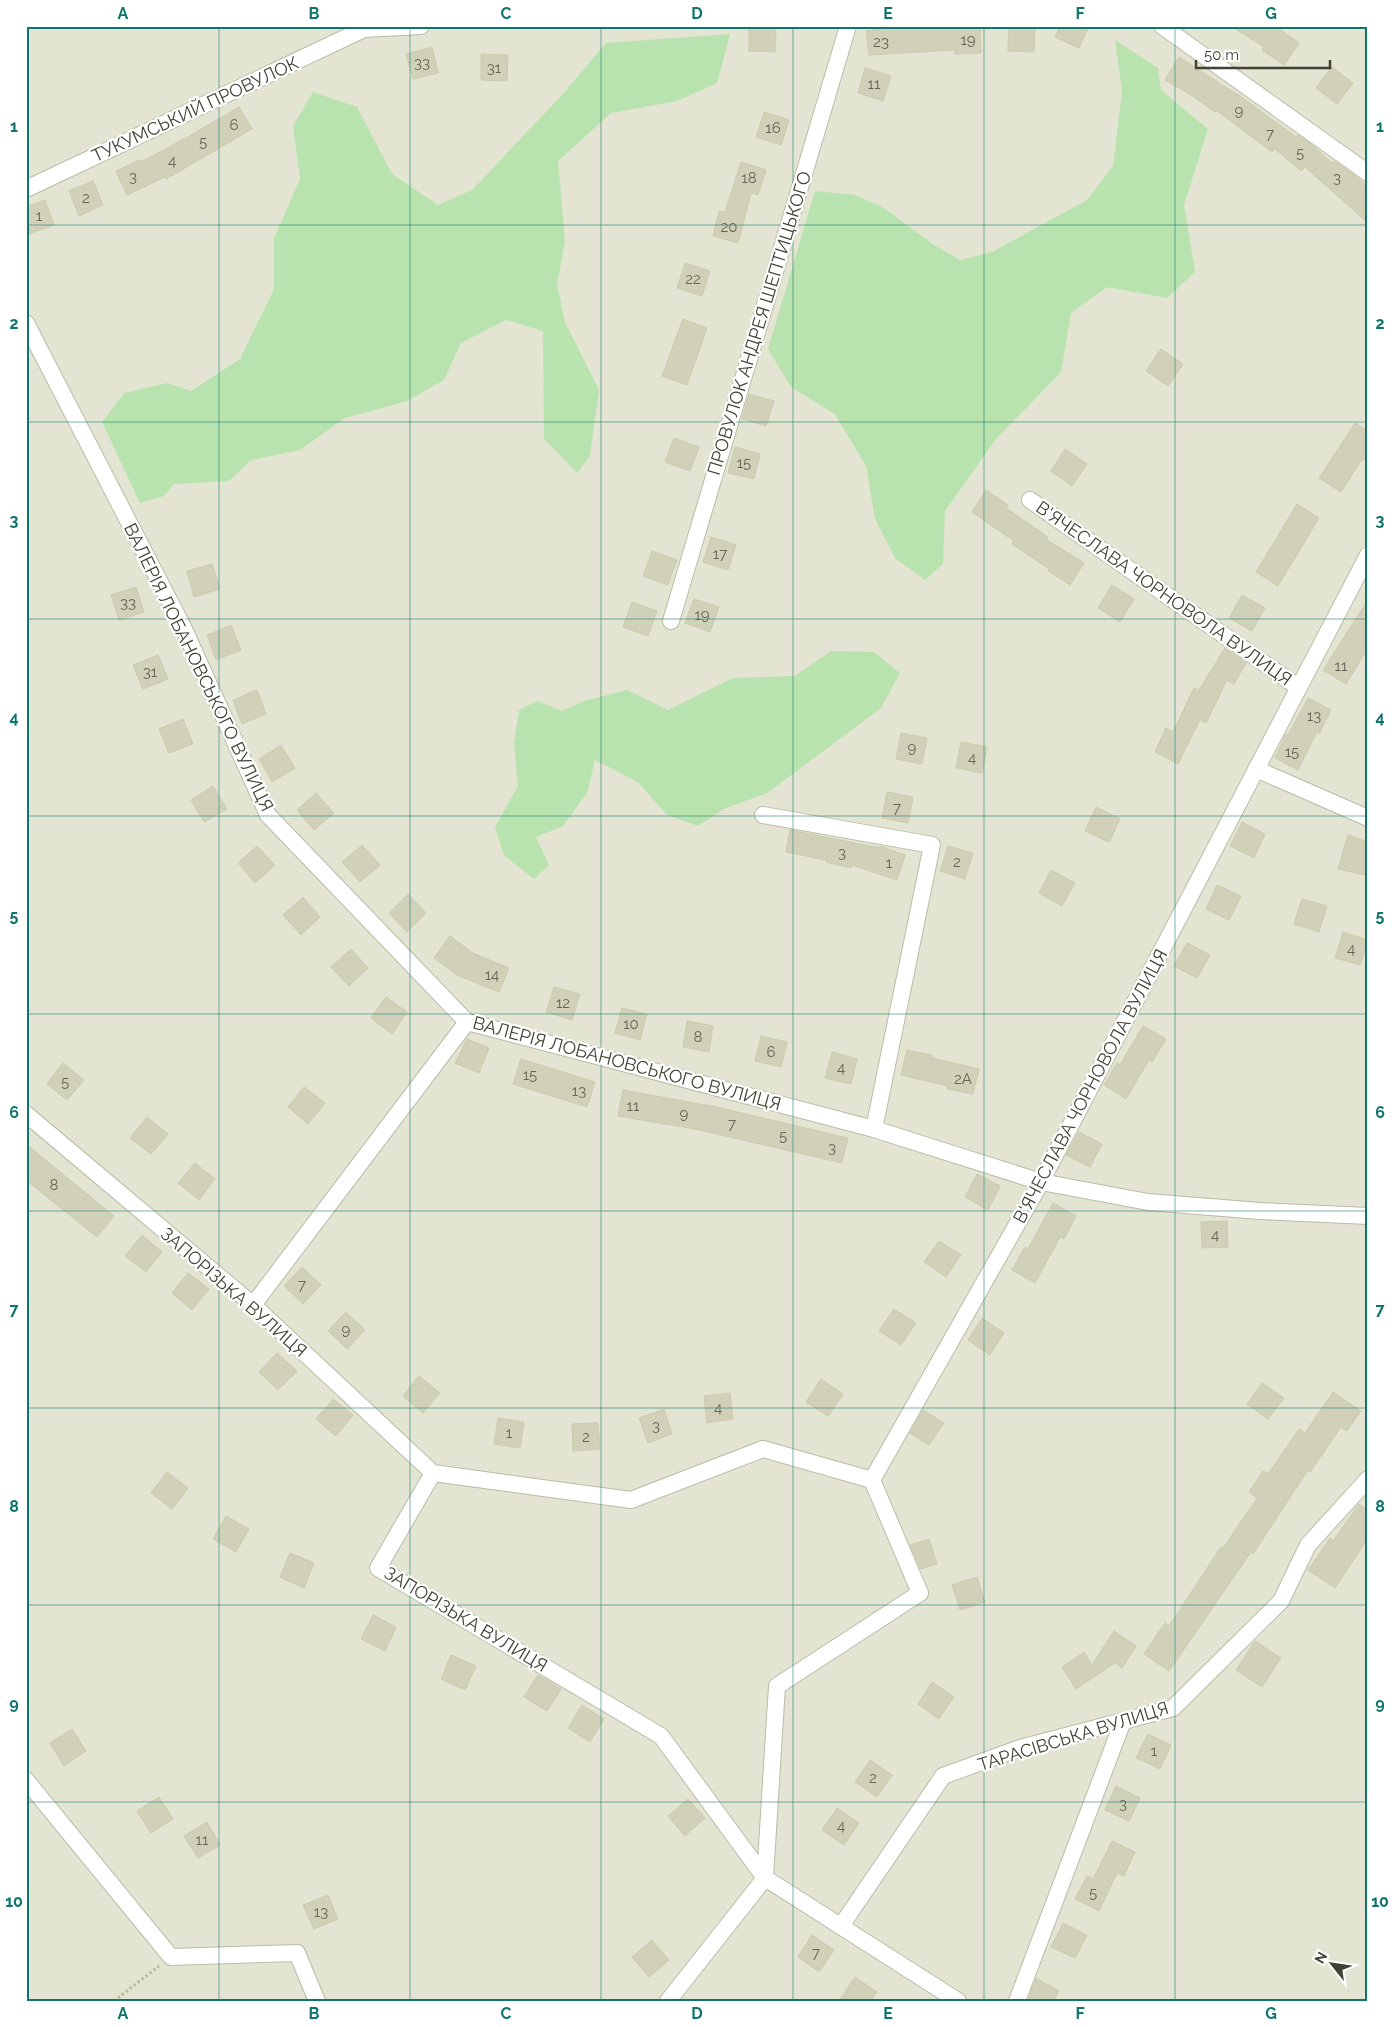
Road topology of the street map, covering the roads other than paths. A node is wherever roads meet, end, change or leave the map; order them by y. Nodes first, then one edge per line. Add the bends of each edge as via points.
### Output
1 (421, 26) edge
2 (848, 26) edge
3 (1162, 26) edge
4 (1368, 173) edge
5 (26, 189) edge
6 (26, 323) edge
7 (1030, 500) dead end
8 (1368, 554) edge
9 (670, 620) dead end
10 (1298, 687) junction
11 (1256, 769) junction
12 (763, 815) dead end
13 (1368, 818) edge
14 (467, 1022) junction
15 (26, 1114) edge
16 (874, 1129) junction
17 (1041, 1182) junction
18 (1368, 1216) edge
19 (253, 1305) junction
20 (433, 1473) junction
21 (1368, 1479) edge
22 (872, 1480) junction
23 (1122, 1721) junction
24 (26, 1780) edge
25 (765, 1878) junction
26 (841, 1926) junction
27 (317, 2001) edge
28 (668, 2001) edge
29 (958, 2001) edge
30 (1017, 2001) edge

1 - 5 street, ТУКУМСЬКИЙ ПРОВУЛОК via 364,30
2 - 9 street, ПРОВУЛОК АНДРЕЯ ШЕПТИЦЬКОГО
3 - 4 street
6 - 14 street, ВАЛЕРІЯ ЛОБАНОВСЬКОГО ВУЛИЦЯ via 184,629 268,815
7 - 10 street, В'ЯЧЕСЛАВА ЧОРНОВОЛА ВУЛИЦЯ
8 - 10 street, В'ЯЧЕСЛАВА ЧОРНОВОЛА ВУЛИЦЯ
10 - 11 street, В'ЯЧЕСЛАВА ЧОРНОВОЛА ВУЛИЦЯ
11 - 13 street
11 - 17 street, В'ЯЧЕСЛАВА ЧОРНОВОЛА ВУЛИЦЯ
12 - 16 street via 932,845
14 - 16 street, ВАЛЕРІЯ ЛОБАНОВСЬКОГО ВУЛИЦЯ
14 - 19 street
15 - 19 street, ЗАПОРІЗЬКА ВУЛИЦЯ
16 - 17 street, ВАЛЕРІЯ ЛОБАНОВСЬКОГО ВУЛИЦЯ
17 - 18 street, ВАЛЕРІЯ ЛОБАНОВСЬКОГО ВУЛИЦЯ via 1148,1202 1260,1212
17 - 22 street, В'ЯЧЕСЛАВА ЧОРНОВОЛА ВУЛИЦЯ
19 - 20 street, ЗАПОРІЗЬКА ВУЛИЦЯ
20 - 22 street via 631,1500 763,1449
20 - 25 street, ЗАПОРІЗЬКА ВУЛИЦЯ via 378,1568 661,1736
21 - 23 street, ТАРАСІВСЬКА ВУЛИЦЯ via 1308,1545 1280,1601 1173,1708
22 - 25 street via 920,1593 777,1686
23 - 26 street, ТАРАСІВСЬКА ВУЛИЦЯ via 1020,1748 943,1776
23 - 30 street
24 - 27 street via 171,1957 297,1953
25 - 26 street, ЗАПОРІЗЬКА ВУЛИЦЯ
25 - 28 street
26 - 29 street, ЗАПОРІЗЬКА ВУЛИЦЯ

